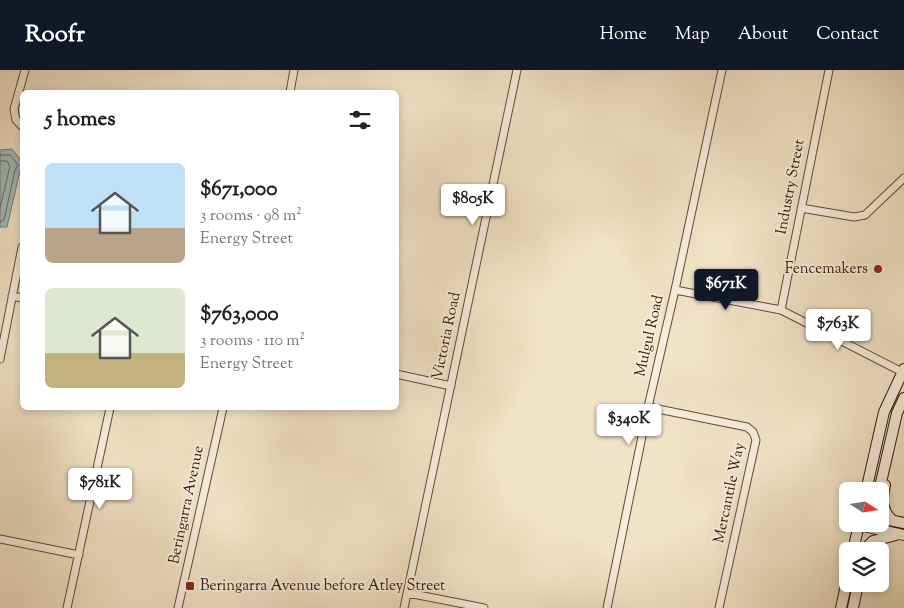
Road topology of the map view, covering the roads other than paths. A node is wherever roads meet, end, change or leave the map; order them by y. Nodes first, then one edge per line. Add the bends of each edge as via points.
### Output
1 (25, 70) edge
2 (294, 70) edge
3 (517, 70) edge
4 (722, 70) edge
5 (829, 70) edge
6 (290, 90) edge
7 (20, 124) edge
8 (904, 178) edge
9 (801, 208) junction
10 (20, 257) edge
11 (675, 290) junction
12 (12, 296) junction
13 (20, 298) edge
14 (781, 310) junction
15 (0, 359) edge
16 (903, 371) edge
17 (399, 375) edge
18 (451, 386) junction
19 (904, 398) edge
20 (648, 407) junction
21 (110, 410) edge
22 (223, 410) edge
23 (892, 432) junction
24 (868, 482) edge
25 (881, 482) edge
26 (889, 520) edge
27 (892, 520) junction
28 (904, 523) edge
29 (889, 531) edge
30 (902, 534) edge
31 (0, 538) edge
32 (872, 542) edge
33 (78, 554) junction
34 (844, 592) edge
35 (856, 592) edge
36 (408, 593) junction
37 (67, 608) edge
38 (178, 608) edge
39 (404, 608) edge
40 (484, 608) edge
41 (606, 608) edge
42 (720, 608) edge
43 (840, 608) edge
44 (853, 608) edge

1 - 7 street via 14,109
2 - 6 street
3 - 18 street, Victoria Road
4 - 11 street, Mulgul Road
5 - 9 street, Industry Street
8 - 9 street via 865,214 854,217
9 - 14 street, Industry Street
10 - 12 street
11 - 14 street
11 - 20 street, Mulgul Road
12 - 13 street
12 - 15 street
14 - 16 street
16 - 24 main road via 884,412
17 - 18 street
18 - 36 street, Victoria Road
19 - 23 main road
20 - 41 street, Mulgul Road
20 - 42 street, Mercantile Way via 747,427 756,440
21 - 33 street
22 - 38 street, Beringarra Avenue
23 - 25 main road
23 - 27 main road via 891,457 882,496 884,510
26 - 27 main road
27 - 28 main road
29 - 30 main road
30 - 32 main road
31 - 33 street
33 - 37 street
34 - 43 main road
35 - 44 main road
36 - 39 street, Victoria Road
36 - 40 street

